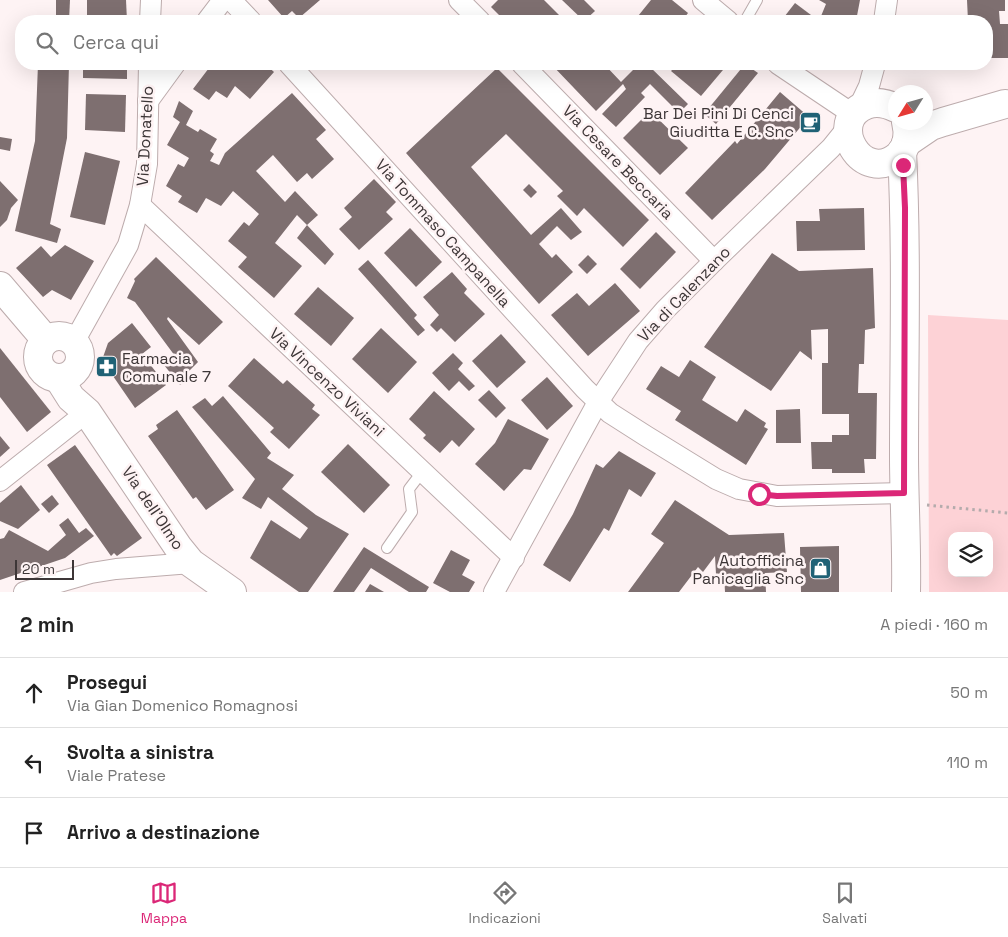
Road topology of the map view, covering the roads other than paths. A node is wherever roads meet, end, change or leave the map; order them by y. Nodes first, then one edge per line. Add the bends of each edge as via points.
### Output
1 (151, 0) edge
2 (223, 0) edge
3 (231, 0) edge
4 (459, 0) edge
5 (703, 0) edge
6 (757, 0) edge
7 (888, 0) edge
8 (150, 15) edge
9 (212, 15) edge
10 (245, 15) edge
11 (474, 15) edge
12 (721, 15) edge
13 (748, 15) edge
14 (885, 15) edge
15 (149, 70) edge
16 (170, 70) edge
17 (294, 70) edge
18 (528, 70) edge
19 (786, 70) edge
20 (873, 70) edge
21 (148, 100) junction
22 (1006, 104) edge
23 (888, 105) edge
24 (933, 107) edge
25 (853, 117) junction
26 (905, 139) edge
27 (872, 163) junction
28 (140, 205) junction
29 (905, 208) junction
30 (714, 261) junction
31 (0, 286) edge
32 (0, 310) edge
33 (74, 342) junction
34 (42, 347) junction
35 (68, 374) junction
36 (598, 402) junction
37 (87, 412) junction
38 (422, 472) junction
39 (0, 481) edge
40 (904, 498) junction
41 (387, 548) dead end
42 (514, 558) junction
43 (191, 563) junction
44 (24, 592) edge
45 (232, 592) edge
46 (494, 592) edge
47 (906, 592) edge

1 - 8 street
2 - 9 street
3 - 10 street
4 - 11 street
5 - 12 street
6 - 13 lane
7 - 14 street
15 - 21 street, Via Donatello
16 - 21 street
17 - 36 street, Via Tommaso Campanella
18 - 30 street, Via Cesare Beccaria
19 - 25 street
20 - 25 street, Via di Calenzano
21 - 28 street, Via Donatello via 147,164
22 - 24 street
22 - 26 street via 943,122
23 - 25 street via 864,106
25 - 27 street via 849,140 853,149
25 - 30 street, Via di Calenzano via 831,148
26 - 27 street via 895,158 880,164
26 - 29 street
27 - 29 street via 890,180
28 - 33 street, Via Donatello via 128,245
28 - 38 street, Via Vincenzo Viviani
29 - 40 street
30 - 36 street, Via di Calenzano via 638,341
31 - 34 street, Via dell'Olmo
32 - 34 street, Via dell'Olmo
33 - 34 street via 58,336
33 - 35 street via 80,356
34 - 35 street, Via dell'Olmo via 38,362 41,368 52,378
35 - 37 street, Via dell'Olmo via 71,398
36 - 40 street, Via Tommaso Campanella via 610,413 696,467 739,489 777,496
36 - 42 street, Via di Calenzano
37 - 39 street
37 - 43 street, Via dell'Olmo
38 - 41 lane via 410,489 412,512
38 - 42 street, Via Vincenzo Viviani
40 - 47 street
42 - 46 street, Via di Calenzano
43 - 44 street via 99,572
43 - 45 street, Via dell'Olmo

